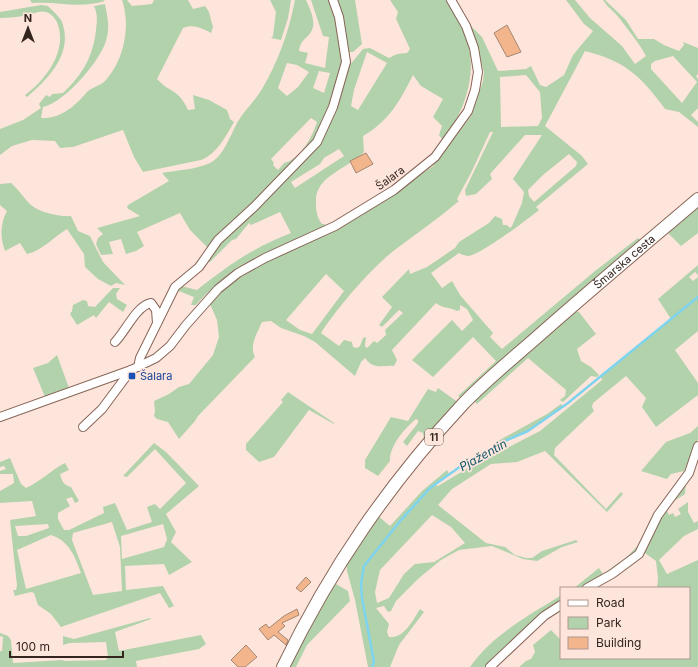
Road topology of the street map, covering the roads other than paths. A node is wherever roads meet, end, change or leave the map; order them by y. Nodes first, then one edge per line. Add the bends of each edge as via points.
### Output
1 (333, 0) edge
2 (451, 0) edge
3 (698, 199) edge
4 (157, 323) junction
5 (114, 342) dead end
6 (134, 369) junction
7 (0, 417) edge
8 (83, 426) dead end
9 (698, 446) edge
10 (589, 587) edge
11 (560, 606) edge
12 (283, 667) edge
13 (490, 667) edge

1 - 4 street via 339,17 346,62 333,107 316,142 254,207 218,240 199,267 175,286
2 - 6 street, Šalara via 466,26 474,48 478,72 468,111 435,157 394,190 335,226 238,273 218,289 170,346 156,358
3 - 12 main road, Šmarska cesta / 11 via 550,325 464,403 392,487 348,548 315,603
4 - 5 street via 156,310 151,303 146,304
4 - 6 street
6 - 7 street, Šalara
6 - 8 street via 102,409
9 - 10 street via 689,473 658,515 639,554
11 - 13 street via 544,616

